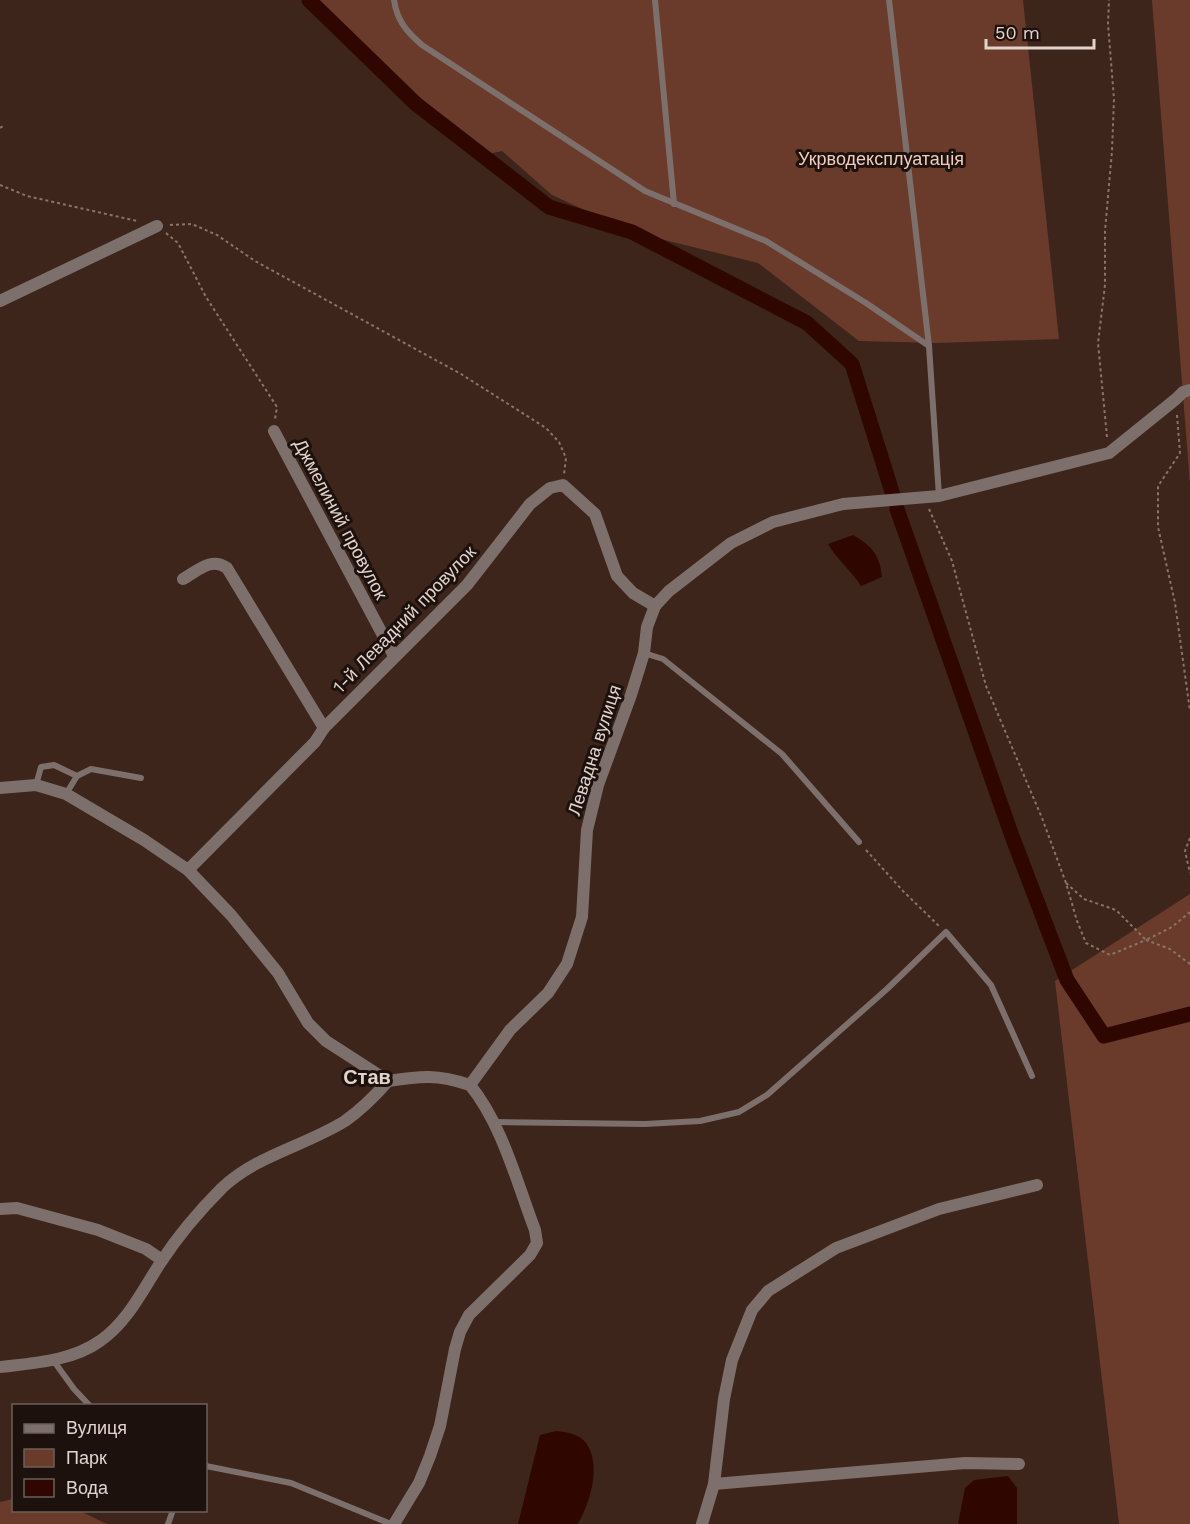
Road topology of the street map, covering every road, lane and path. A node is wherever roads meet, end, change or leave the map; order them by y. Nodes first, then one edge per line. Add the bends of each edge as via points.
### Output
1 (394, 0) edge
2 (655, 0) edge
3 (889, 0) edge
4 (1109, 0) edge
5 (5, 125) dead end
6 (0, 128) edge
7 (0, 185) edge
8 (674, 204) junction
9 (157, 225) junction
10 (0, 301) edge
11 (929, 346) junction
12 (1190, 390) edge
13 (1176, 399) junction
14 (274, 431) joint
15 (1109, 453) junction
16 (563, 485) junction
17 (939, 496) junction
18 (925, 498) junction
19 (183, 579) dead end
20 (655, 606) junction
21 (644, 653) junction
22 (394, 656) junction
23 (1190, 711) edge
24 (324, 728) junction
25 (76, 776) junction
26 (141, 778) dead end
27 (36, 785) junction
28 (0, 788) edge
29 (66, 794) junction
30 (1190, 838) edge
31 (859, 842) joint
32 (188, 870) junction
33 (1190, 873) edge
34 (1066, 883) junction
35 (1190, 912) edge
36 (946, 932) junction
37 (1146, 940) junction
38 (1190, 964) edge
39 (1032, 1076) dead end
40 (388, 1081) junction
41 (470, 1084) junction
42 (493, 1122) junction
43 (1037, 1185) dead end
44 (0, 1209) edge
45 (162, 1260) junction
46 (53, 1360) junction
47 (0, 1367) edge
48 (88, 1404) edge
49 (1019, 1464) dead end
50 (207, 1466) edge
51 (714, 1484) junction
52 (392, 1524) edge
53 (702, 1524) edge

1 - 8 lane via 405,30 422,45 645,191
2 - 8 lane
3 - 11 lane
4 - 15 path via 1114,99 1105,285 1098,343
5 - 6 path
7 - 9 path via 27,196
8 - 11 lane via 766,241
9 - 10 street
9 - 14 path via 178,243 206,297 277,407
9 - 16 path via 192,224 217,235 255,261 480,386 546,428 559,442 566,458
11 - 17 lane
12 - 13 street
13 - 15 street
13 - 23 path via 1180,453 1158,486 1158,527 1175,603
14 - 22 street, Джмелиний провулок
15 - 17 street, Левадна вулиця
16 - 20 street via 595,514 617,576 633,593
16 - 22 street, 1-й Левадний провулок via 550,488 530,504 467,585
17 - 18 street, Левадна вулиця
18 - 20 street, Левадна вулиця via 843,504 773,522 731,543
18 - 34 path via 952,561 986,686
19 - 24 street via 209,564 219,563 227,568
20 - 21 street, Левадна вулиця via 647,627
21 - 31 lane via 663,659 782,754
21 - 41 street, Левадна вулиця via 598,785 587,830 582,917 567,964 548,993 510,1030
22 - 24 street, 1-й Левадний провулок
24 - 32 street, 1-й Левадний провулок via 315,742
25 - 26 lane via 92,769
25 - 27 lane via 54,765 41,767
25 - 29 lane
27 - 28 street
27 - 29 street
29 - 32 street
30 - 33 path via 1185,851
31 - 36 path
32 - 40 street via 278,973 308,1023 326,1041
34 - 37 path via 1084,899 1116,910
34 - 37 path via 1086,943 1110,955
35 - 37 path
36 - 39 lane via 992,985
36 - 42 lane via 767,1095 739,1112 700,1121 645,1124
37 - 38 path via 1170,949
40 - 41 street via 424,1075
40 - 45 street via 370,1102 344,1122 249,1167 223,1187
41 - 42 street
42 - 52 street via 537,1243 530,1255 469,1315 460,1332 430,1456 419,1483
43 - 51 street via 939,1209 863,1237 836,1248 768,1291 752,1310 732,1360
44 - 45 street via 17,1208 98,1230 146,1249
45 - 46 street via 117,1326 80,1352
46 - 47 street
46 - 48 lane
49 - 51 street via 965,1463
50 - 52 lane via 291,1483
51 - 53 street

